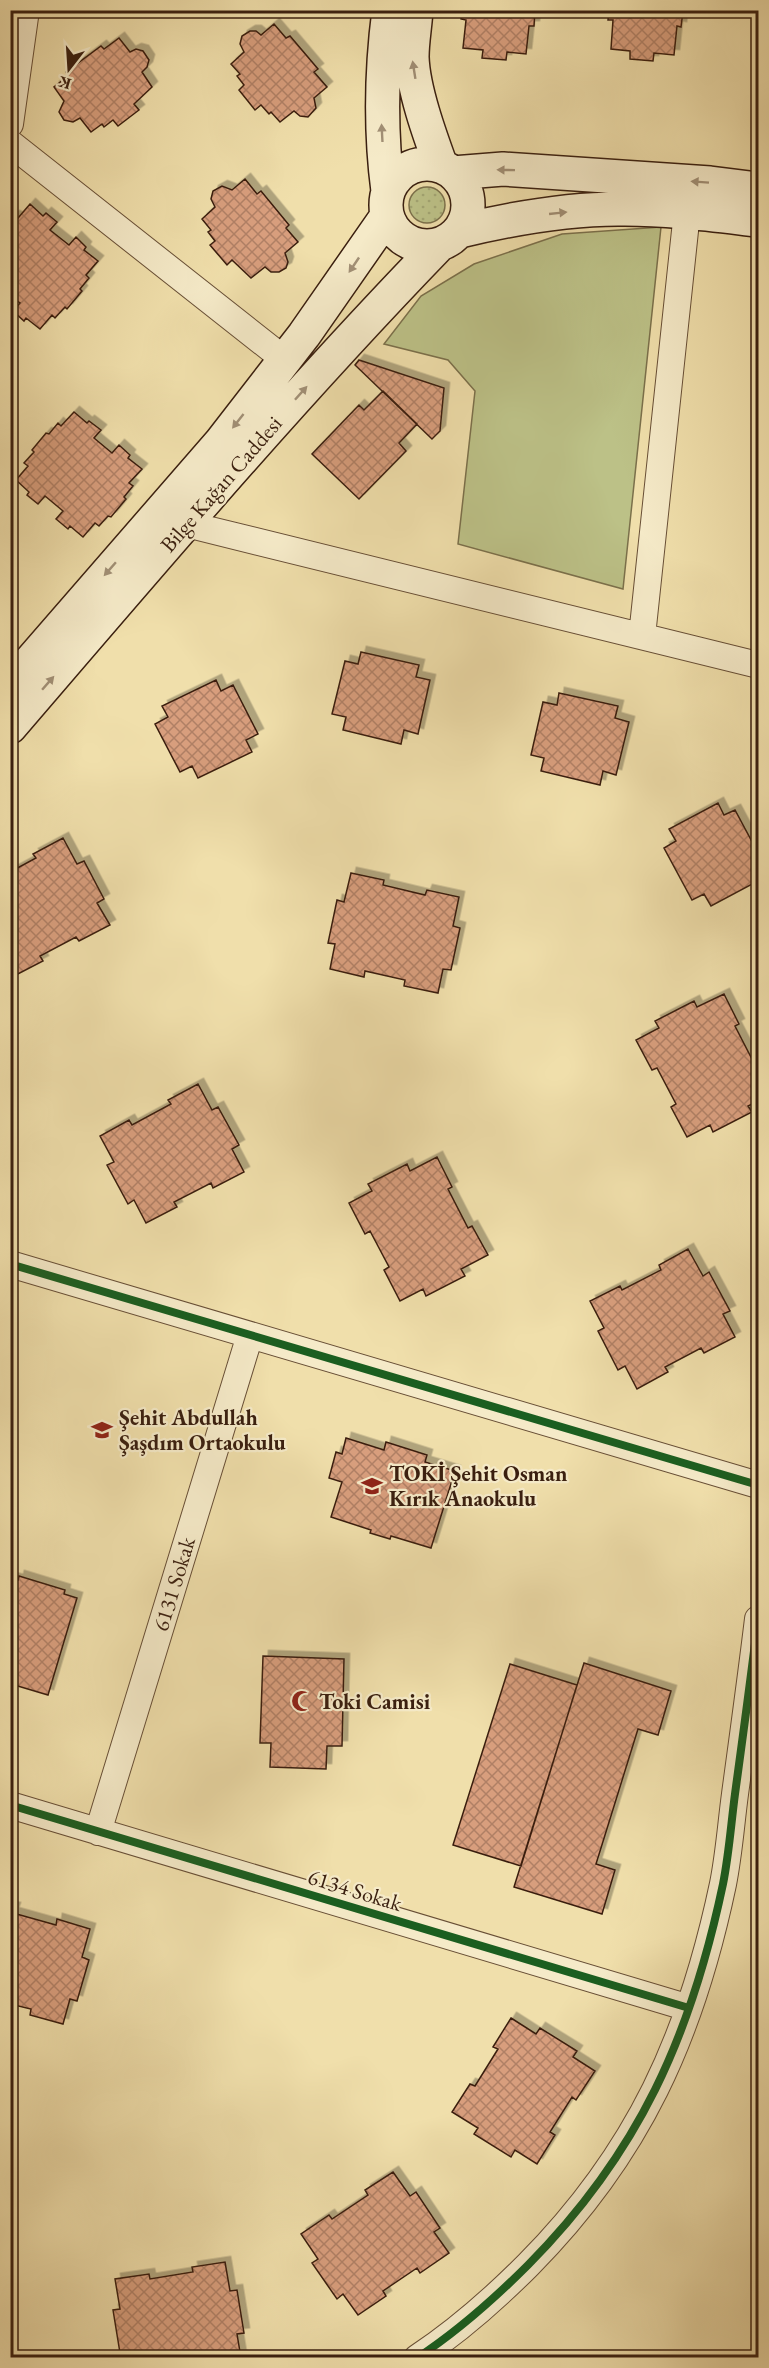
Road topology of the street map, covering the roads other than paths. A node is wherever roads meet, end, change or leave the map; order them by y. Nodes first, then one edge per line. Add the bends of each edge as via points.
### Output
1 (26, 10) edge
2 (389, 10) edge
3 (416, 10) edge
4 (10, 124) edge
5 (10, 143) edge
6 (447, 170) junction
7 (759, 189) edge
8 (387, 204) junction
9 (687, 212) junction
10 (759, 220) edge
11 (449, 238) junction
12 (285, 360) junction
13 (186, 524) junction
14 (642, 636) junction
15 (759, 665) edge
16 (10, 685) edge
17 (10, 727) edge
18 (10, 1264) edge
19 (250, 1335) junction
20 (759, 1485) edge
21 (759, 1619) edge
22 (10, 1805) edge
23 (98, 1832) junction
24 (689, 2008) junction
25 (417, 2358) edge

1 - 4 street
8 -> 2 street via 381,118
6 -> 3 street via 429,132 416,84 412,59
5 - 12 street
7 -> 6 street via 503,169
6 - 8 street via 429,164 416,165 399,175
6 - 11 street via 462,183 469,207 466,220
8 - 11 street via 392,228 401,238 425,247
8 -> 12 street, Bilge Kağan Caddesi
9 - 10 street
11 -> 9 street via 519,218 579,211
9 - 14 street
13 -> 11 street, Bilge Kağan Caddesi via 375,310
12 -> 16 street, Bilge Kağan Caddesi via 221,442
13 - 14 street
17 -> 13 street, Bilge Kağan Caddesi
14 - 15 street
18 - 19 street
19 - 20 street
19 - 23 street, 6131 Sokak
21 - 24 street via 723,1881
22 - 23 street, 6134 Sokak
23 - 24 street, 6134 Sokak
24 - 25 street via 642,2117 596,2188 503,2289 458,2329

